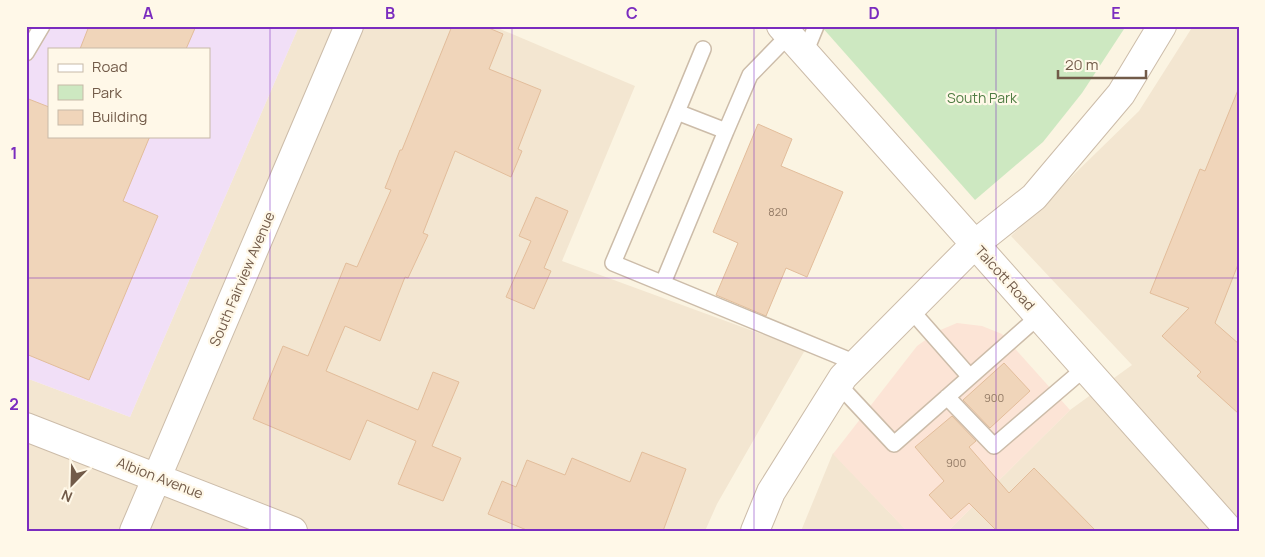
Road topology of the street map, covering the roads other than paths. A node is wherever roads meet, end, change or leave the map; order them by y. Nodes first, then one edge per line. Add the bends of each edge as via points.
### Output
1 (42, 26) edge
2 (349, 26) edge
3 (816, 26) edge
4 (1162, 26) edge
5 (792, 38) edge
6 (703, 49) dead end
7 (26, 53) edge
8 (677, 112) junction
9 (726, 131) junction
10 (975, 244) junction
11 (662, 283) junction
12 (910, 309) junction
13 (1039, 316) junction
14 (856, 364) junction
15 (1085, 368) junction
16 (970, 377) junction
17 (838, 384) junction
18 (947, 397) junction
19 (26, 427) edge
20 (157, 477) junction
21 (134, 531) edge
22 (293, 531) edge
23 (755, 531) edge
24 (1230, 531) edge

1 - 7 lane
2 - 20 street, South Fairview Avenue
3 - 5 lane
4 - 10 street via 1121,94 1080,144 1034,197
5 - 9 lane via 750,75
5 - 10 street, Talcott Road
6 - 8 lane
8 - 9 lane
8 - 11 lane via 613,263
9 - 11 lane
10 - 12 street
10 - 13 street, Talcott Road
11 - 14 lane
12 - 14 street
12 - 16 lane
13 - 15 street, Talcott Road
13 - 16 lane
14 - 17 street
15 - 18 lane via 994,446
15 - 24 street, Talcott Road
16 - 18 lane
17 - 18 lane via 894,444
17 - 23 street via 771,492
19 - 20 street, Albion Avenue
20 - 21 street, South Fairview Avenue
20 - 22 street, Albion Avenue

